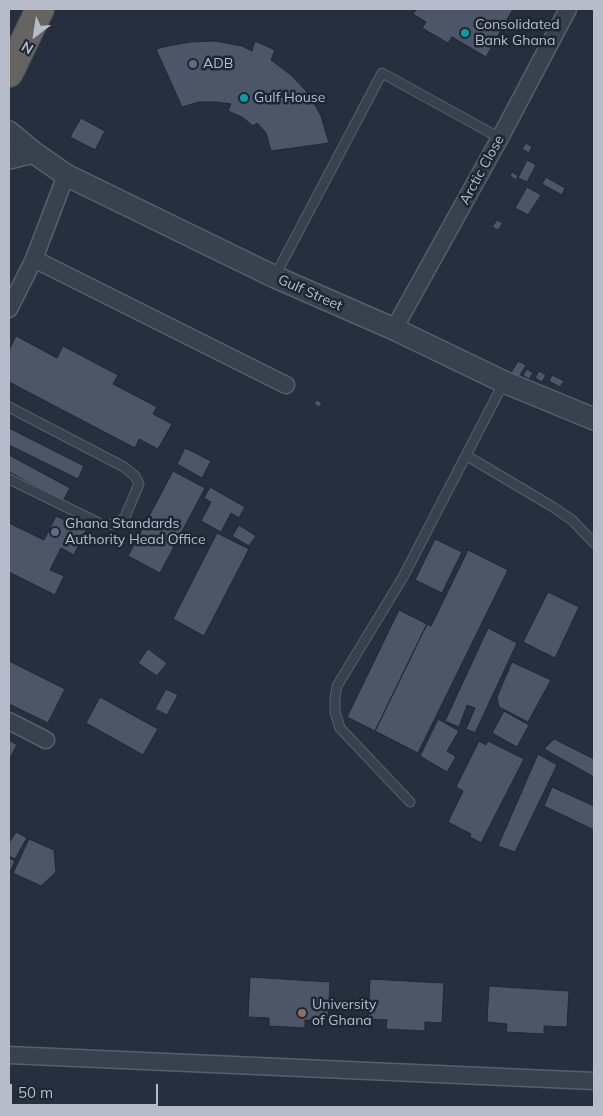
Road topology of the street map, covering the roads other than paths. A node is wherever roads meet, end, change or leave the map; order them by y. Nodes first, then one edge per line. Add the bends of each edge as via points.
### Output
1 (40, 9) edge
2 (568, 9) edge
3 (9, 73) edge
4 (9, 132) edge
5 (500, 138) junction
6 (33, 152) junction
7 (9, 158) edge
8 (66, 175) junction
9 (34, 259) junction
10 (275, 277) junction
11 (9, 309) edge
12 (394, 330) junction
13 (504, 382) junction
14 (286, 384) dead end
15 (9, 407) edge
16 (594, 419) edge
17 (467, 456) junction
18 (9, 479) edge
19 (594, 543) edge
20 (9, 721) edge
21 (46, 740) dead end
22 (410, 802) dead end
23 (9, 1055) edge
24 (594, 1081) edge

1 - 3 highway
2 - 5 street, Arctic Close
4 - 6 street, Gulf Street
5 - 10 lane via 382,73
5 - 12 street, Arctic Close
6 - 7 street
6 - 8 street, Gulf Street
8 - 9 street
8 - 10 street, Gulf Street
9 - 11 street
9 - 14 street
10 - 12 street, Gulf Street
12 - 13 street, Gulf Street
13 - 16 street, Gulf Street
13 - 17 lane
15 - 18 lane via 124,468 135,476 139,484 124,517 116,524 103,525
17 - 19 lane via 572,520
17 - 22 lane via 403,577 337,686 335,712 340,728
20 - 21 street
23 - 24 street

